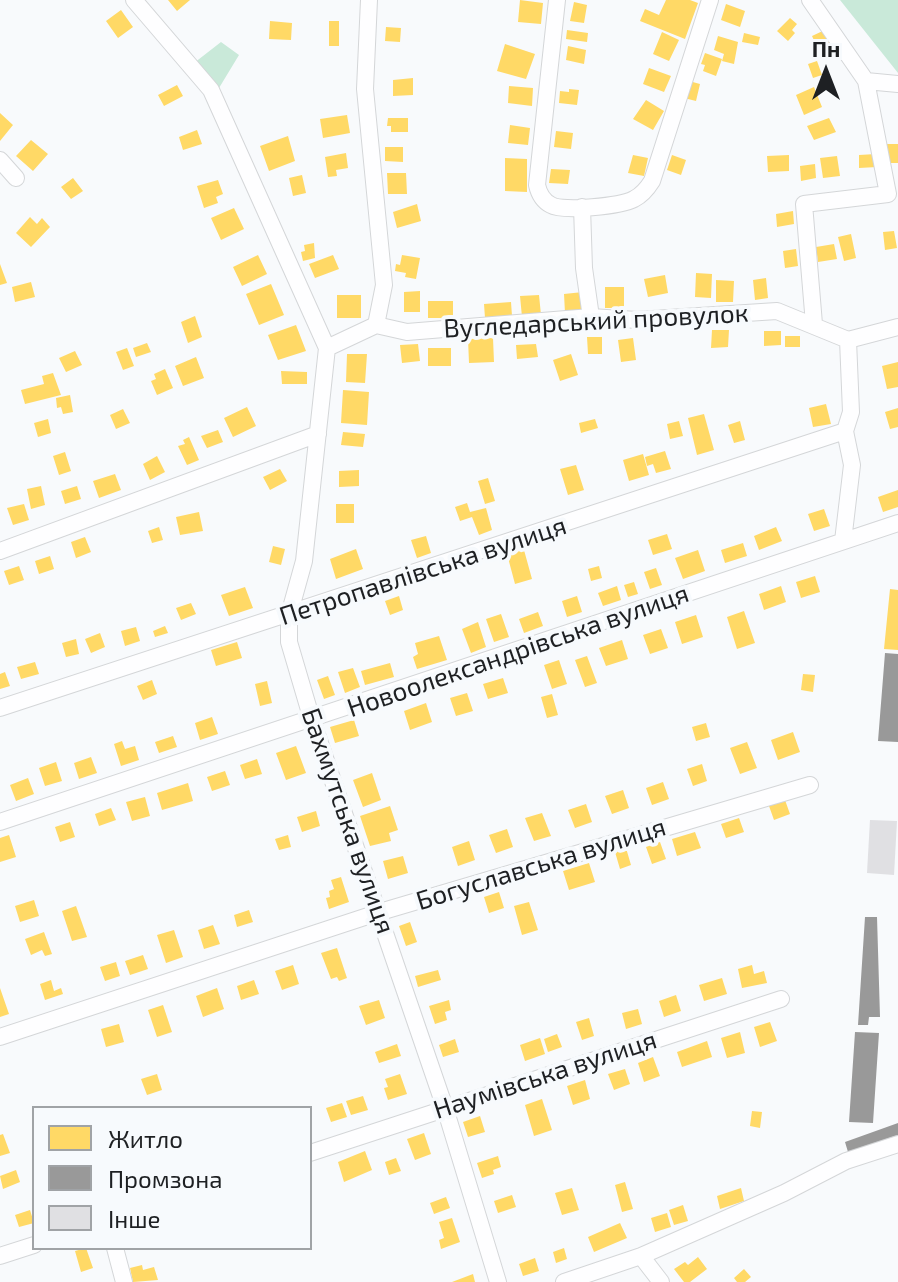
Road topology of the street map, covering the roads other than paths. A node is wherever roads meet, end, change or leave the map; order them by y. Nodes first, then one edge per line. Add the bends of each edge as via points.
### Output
1 (134, 0) edge
2 (369, 0) edge
3 (557, 0) edge
4 (710, 0) edge
5 (810, 0) edge
6 (866, 81) junction
7 (898, 84) edge
8 (0, 160) edge
9 (16, 178) dead end
10 (582, 207) junction
11 (591, 317) junction
12 (814, 324) junction
13 (376, 325) junction
14 (898, 327) edge
15 (848, 340) junction
16 (327, 348) junction
17 (845, 431) junction
18 (318, 434) junction
19 (898, 523) edge
20 (843, 541) junction
21 (0, 551) edge
22 (289, 615) junction
23 (0, 708) edge
24 (312, 720) junction
25 (810, 785) dead end
26 (0, 822) edge
27 (380, 912) junction
28 (781, 999) dead end
29 (0, 1037) edge
30 (445, 1108) junction
31 (898, 1144) edge
32 (312, 1152) edge
33 (32, 1246) edge
34 (116, 1250) edge
35 (0, 1256) edge
36 (641, 1256) junction
37 (124, 1282) edge
38 (498, 1282) edge
39 (564, 1282) edge
40 (661, 1282) edge

1 - 16 street via 211,90
2 - 13 street via 365,89 384,285
3 - 10 street via 537,185 543,199 556,208
4 - 10 street via 652,181 631,201
5 - 6 street
6 - 7 street
6 - 12 street via 888,194 804,204
8 - 9 street
10 - 11 street
11 - 12 street, Вугледарський провулок via 637,320 777,311
11 - 13 street, Вугледарський провулок via 407,332
12 - 15 street, Вугледарський провулок
13 - 16 street
14 - 15 street
15 - 17 street via 851,412
16 - 18 street, Бахмутська вулиця
17 - 20 street via 852,465
17 - 22 street, Петропавлівська вулиця
18 - 21 street
18 - 22 street, Бахмутська вулиця via 304,561
19 - 20 street, Новоолександрівська вулиця
20 - 24 street, Новоолександрівська вулиця
22 - 23 street, Петропавлівська вулиця
22 - 24 street, Бахмутська вулиця via 289,642
24 - 26 street, Новоолександрівська вулиця
24 - 27 street, Бахмутська вулиця
25 - 27 street, Богуславська вулиця
27 - 29 street, Богуславська вулиця
27 - 30 street, Бахмутська вулиця
28 - 30 street, Наумівська вулиця
30 - 32 street, Наумівська вулиця
30 - 38 street, Бахмутська вулиця
31 - 36 street via 846,1161
33 - 35 street
34 - 37 street
36 - 39 street
36 - 40 street

